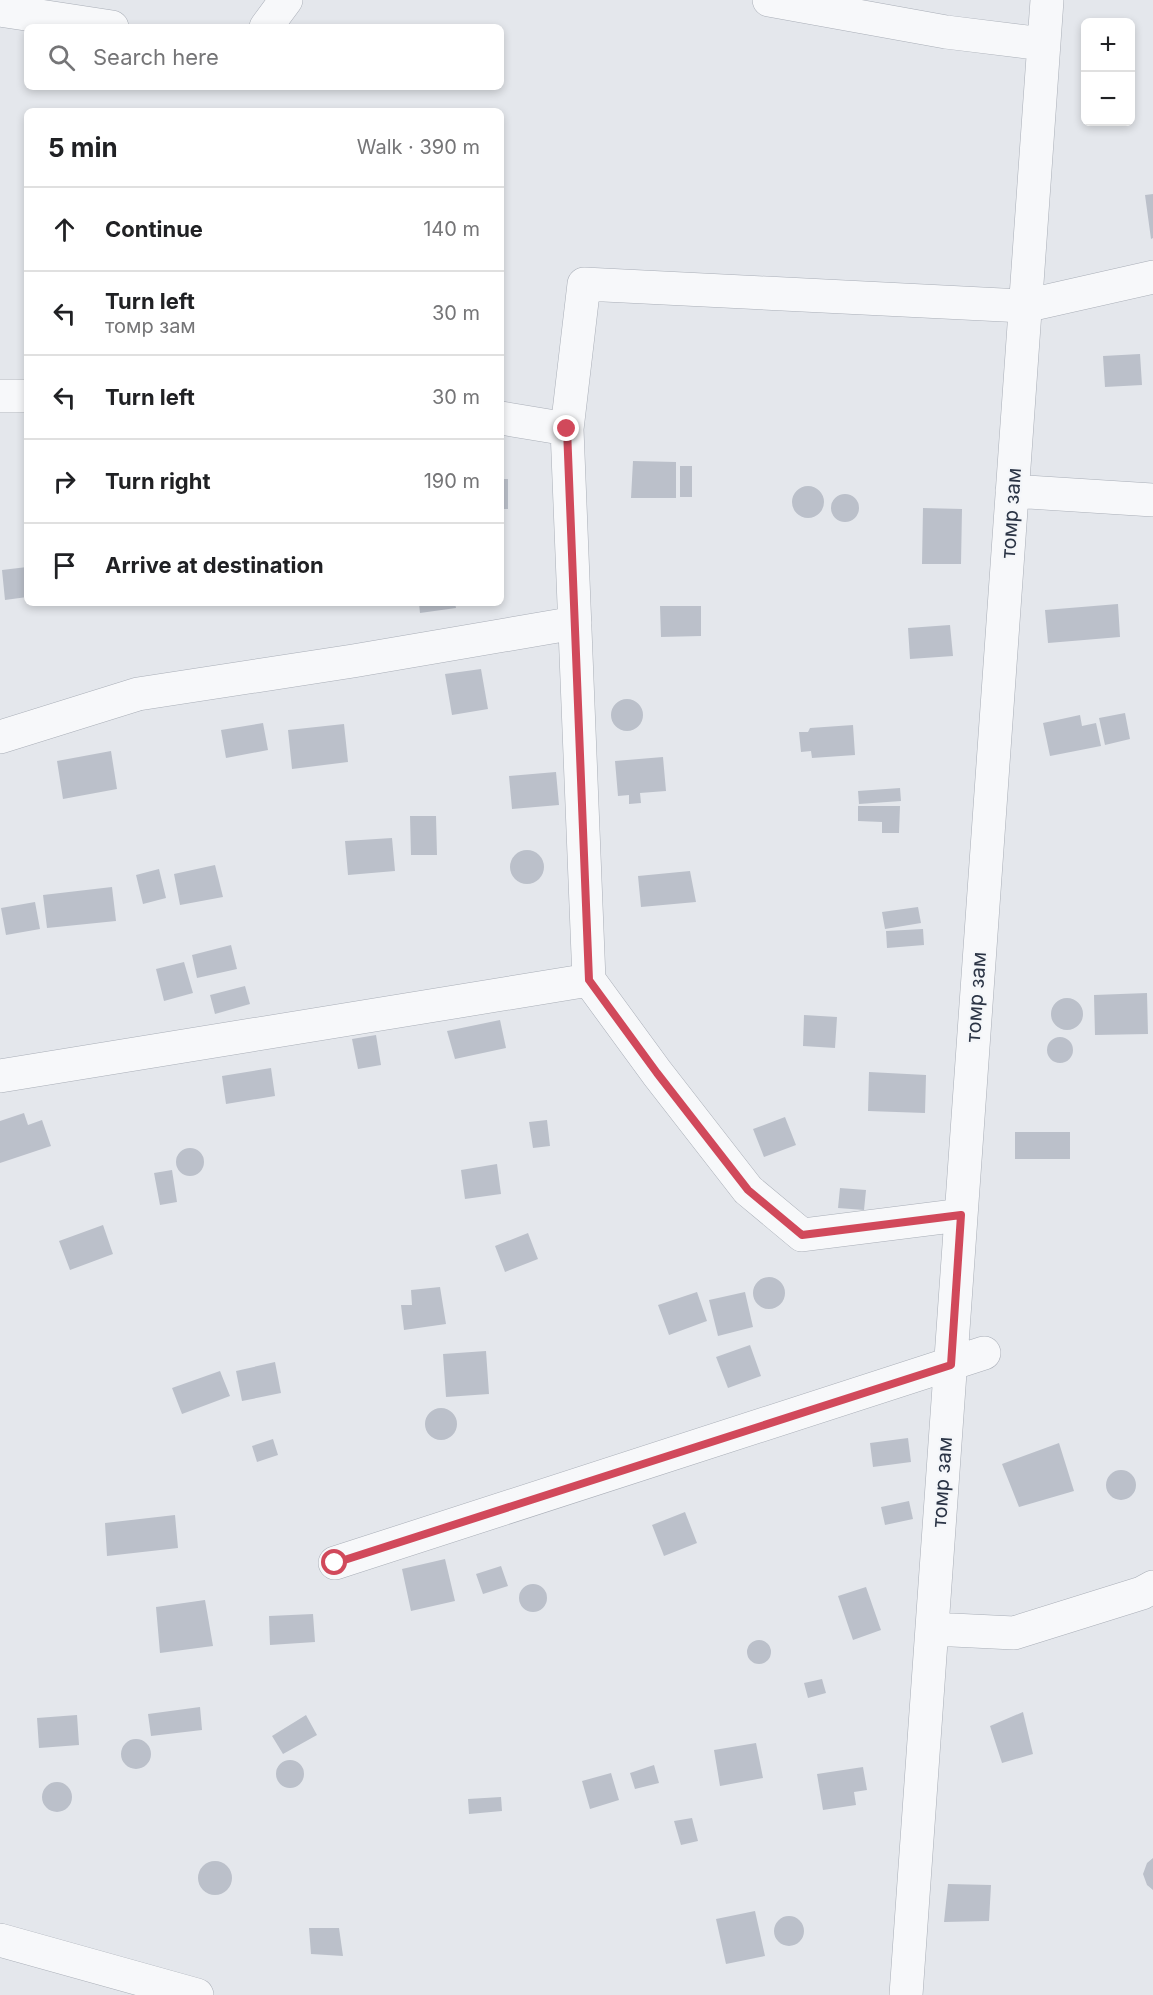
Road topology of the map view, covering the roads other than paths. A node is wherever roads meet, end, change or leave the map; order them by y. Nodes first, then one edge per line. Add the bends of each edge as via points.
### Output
1 (286, 0) edge
2 (769, 0) edge
3 (1047, 0) edge
4 (0, 10) edge
5 (92, 24) edge
6 (268, 24) edge
7 (1043, 44) junction
8 (1153, 277) edge
9 (1025, 306) junction
10 (0, 396) edge
11 (24, 396) edge
12 (504, 418) edge
13 (567, 429) junction
14 (1012, 491) junction
15 (1153, 500) edge
16 (575, 623) junction
17 (0, 737) edge
18 (589, 980) junction
19 (0, 1076) edge
20 (961, 1215) junction
21 (984, 1353) dead end
22 (951, 1365) junction
23 (335, 1563) dead end
24 (1153, 1587) edge
25 (932, 1629) junction
26 (0, 1940) edge
27 (197, 1995) edge
28 (906, 1995) edge

1 - 6 street
2 - 7 street via 946,32
3 - 7 street, томр зам
4 - 5 street
7 - 9 street, томр зам
8 - 9 street
9 - 13 street via 584,284
9 - 14 street, томр зам
10 - 11 street
12 - 13 street
13 - 16 street
14 - 15 street
14 - 20 street, томр зам
16 - 17 street via 138,694
16 - 18 street
18 - 19 street
18 - 20 street via 748,1190 802,1235
20 - 22 street, томр зам
21 - 22 street
22 - 23 street
22 - 25 street, томр зам
24 - 25 street via 1014,1633
25 - 28 street, томр зам
26 - 27 street

